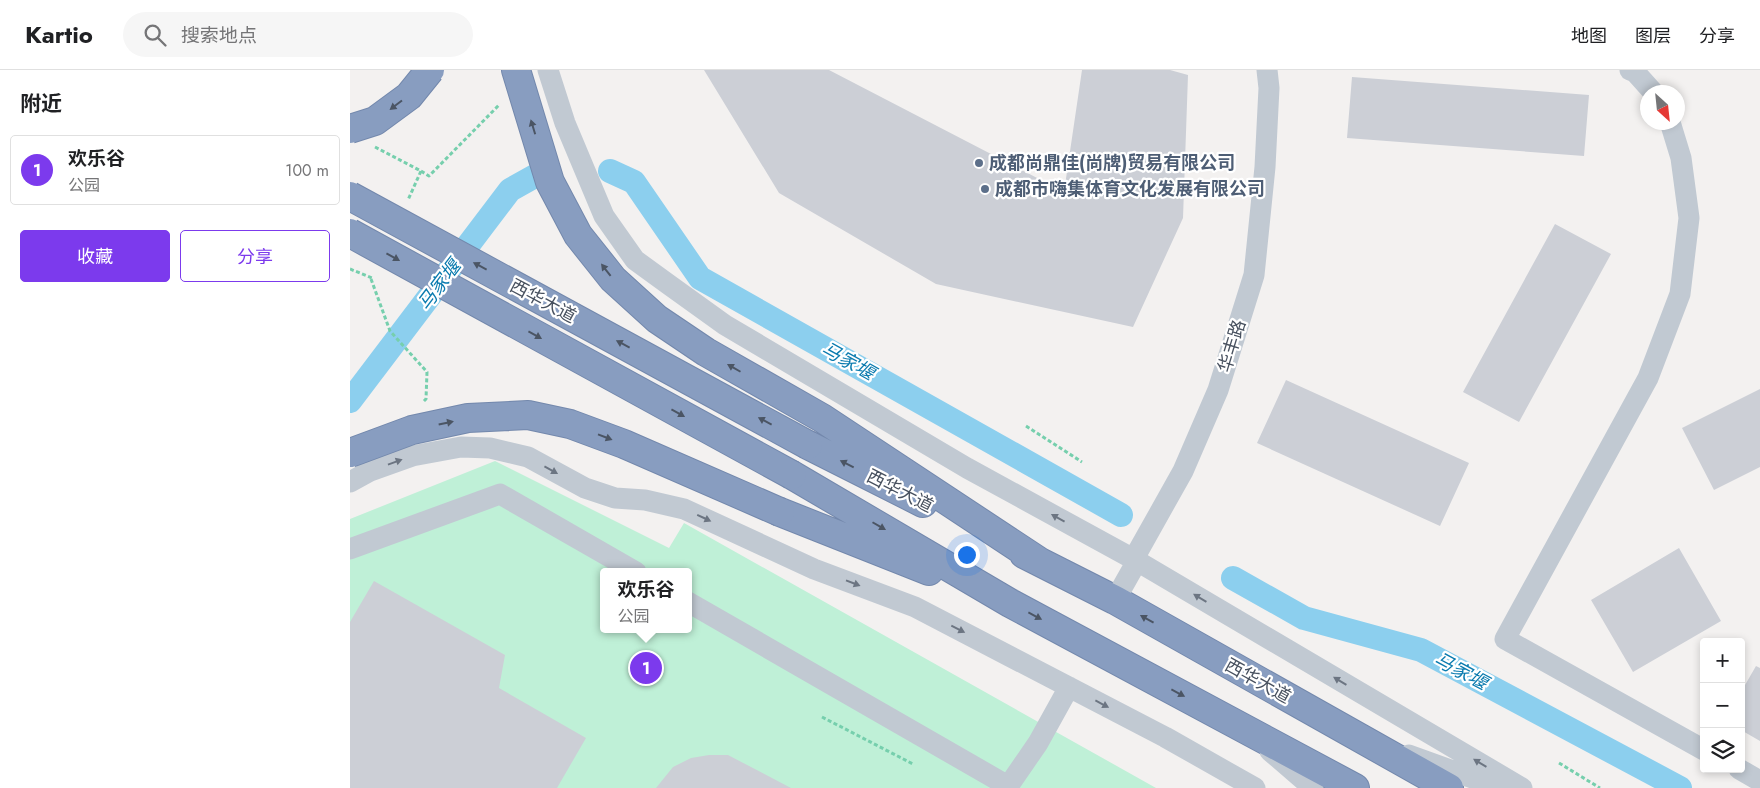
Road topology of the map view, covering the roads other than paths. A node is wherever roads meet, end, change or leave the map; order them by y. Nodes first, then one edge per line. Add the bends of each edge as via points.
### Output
1 (430, 70) edge
2 (516, 70) edge
3 (548, 70) edge
4 (1267, 70) edge
5 (1630, 70) edge
6 (1647, 85) edge
7 (350, 130) edge
8 (1672, 130) edge
9 (350, 196) edge
10 (350, 233) edge
11 (350, 453) edge
12 (350, 482) edge
13 (350, 549) edge
14 (1137, 561) junction
15 (1040, 562) junction
16 (629, 568) edge
17 (1115, 600) junction
18 (1010, 603) junction
19 (692, 604) edge
20 (1070, 687) junction
21 (1245, 729) junction
22 (1355, 735) junction
23 (1700, 748) edge
24 (1745, 772) edge
25 (1760, 781) edge
26 (1008, 787) edge
27 (1255, 788) edge
28 (1313, 788) edge
29 (1354, 788) edge
30 (1449, 788) edge
31 (1500, 788) edge
32 (1522, 788) edge

1 -> 7 highway, bridge via 409,96 375,121
15 -> 2 highway via 822,418 706,352 656,319 613,278 578,235 550,182
14 -> 3 street via 967,468 725,325 635,260 601,209 565,123
4 - 14 street, 华丰路 via 1265,167 1254,275 1218,390 1183,471 1137,553
5 - 6 street
8 - 23 street via 1681,158 1689,218 1680,294 1648,378 1505,639
15 -> 9 highway, 西华大道, bridge via 808,444
10 -> 18 highway, 西华大道, bridge via 792,475
11 -> 18 highway, bridge via 412,430 468,418 528,415 570,424
12 -> 20 street via 412,456 461,447 490,448 528,457 585,488 615,498 644,500 684,509 814,568 915,607
13 - 16 street via 500,494
14 - 17 street, 华丰路
32 -> 14 street
15 - 17 highway, 西华大道
22 -> 17 highway, 西华大道
18 -> 21 highway, 西华大道
19 - 26 street
20 - 26 street
20 -> 27 street
21 - 28 street
21 - 29 highway, 西华大道
22 - 30 highway, 西华大道
22 - 31 street
24 - 25 street

